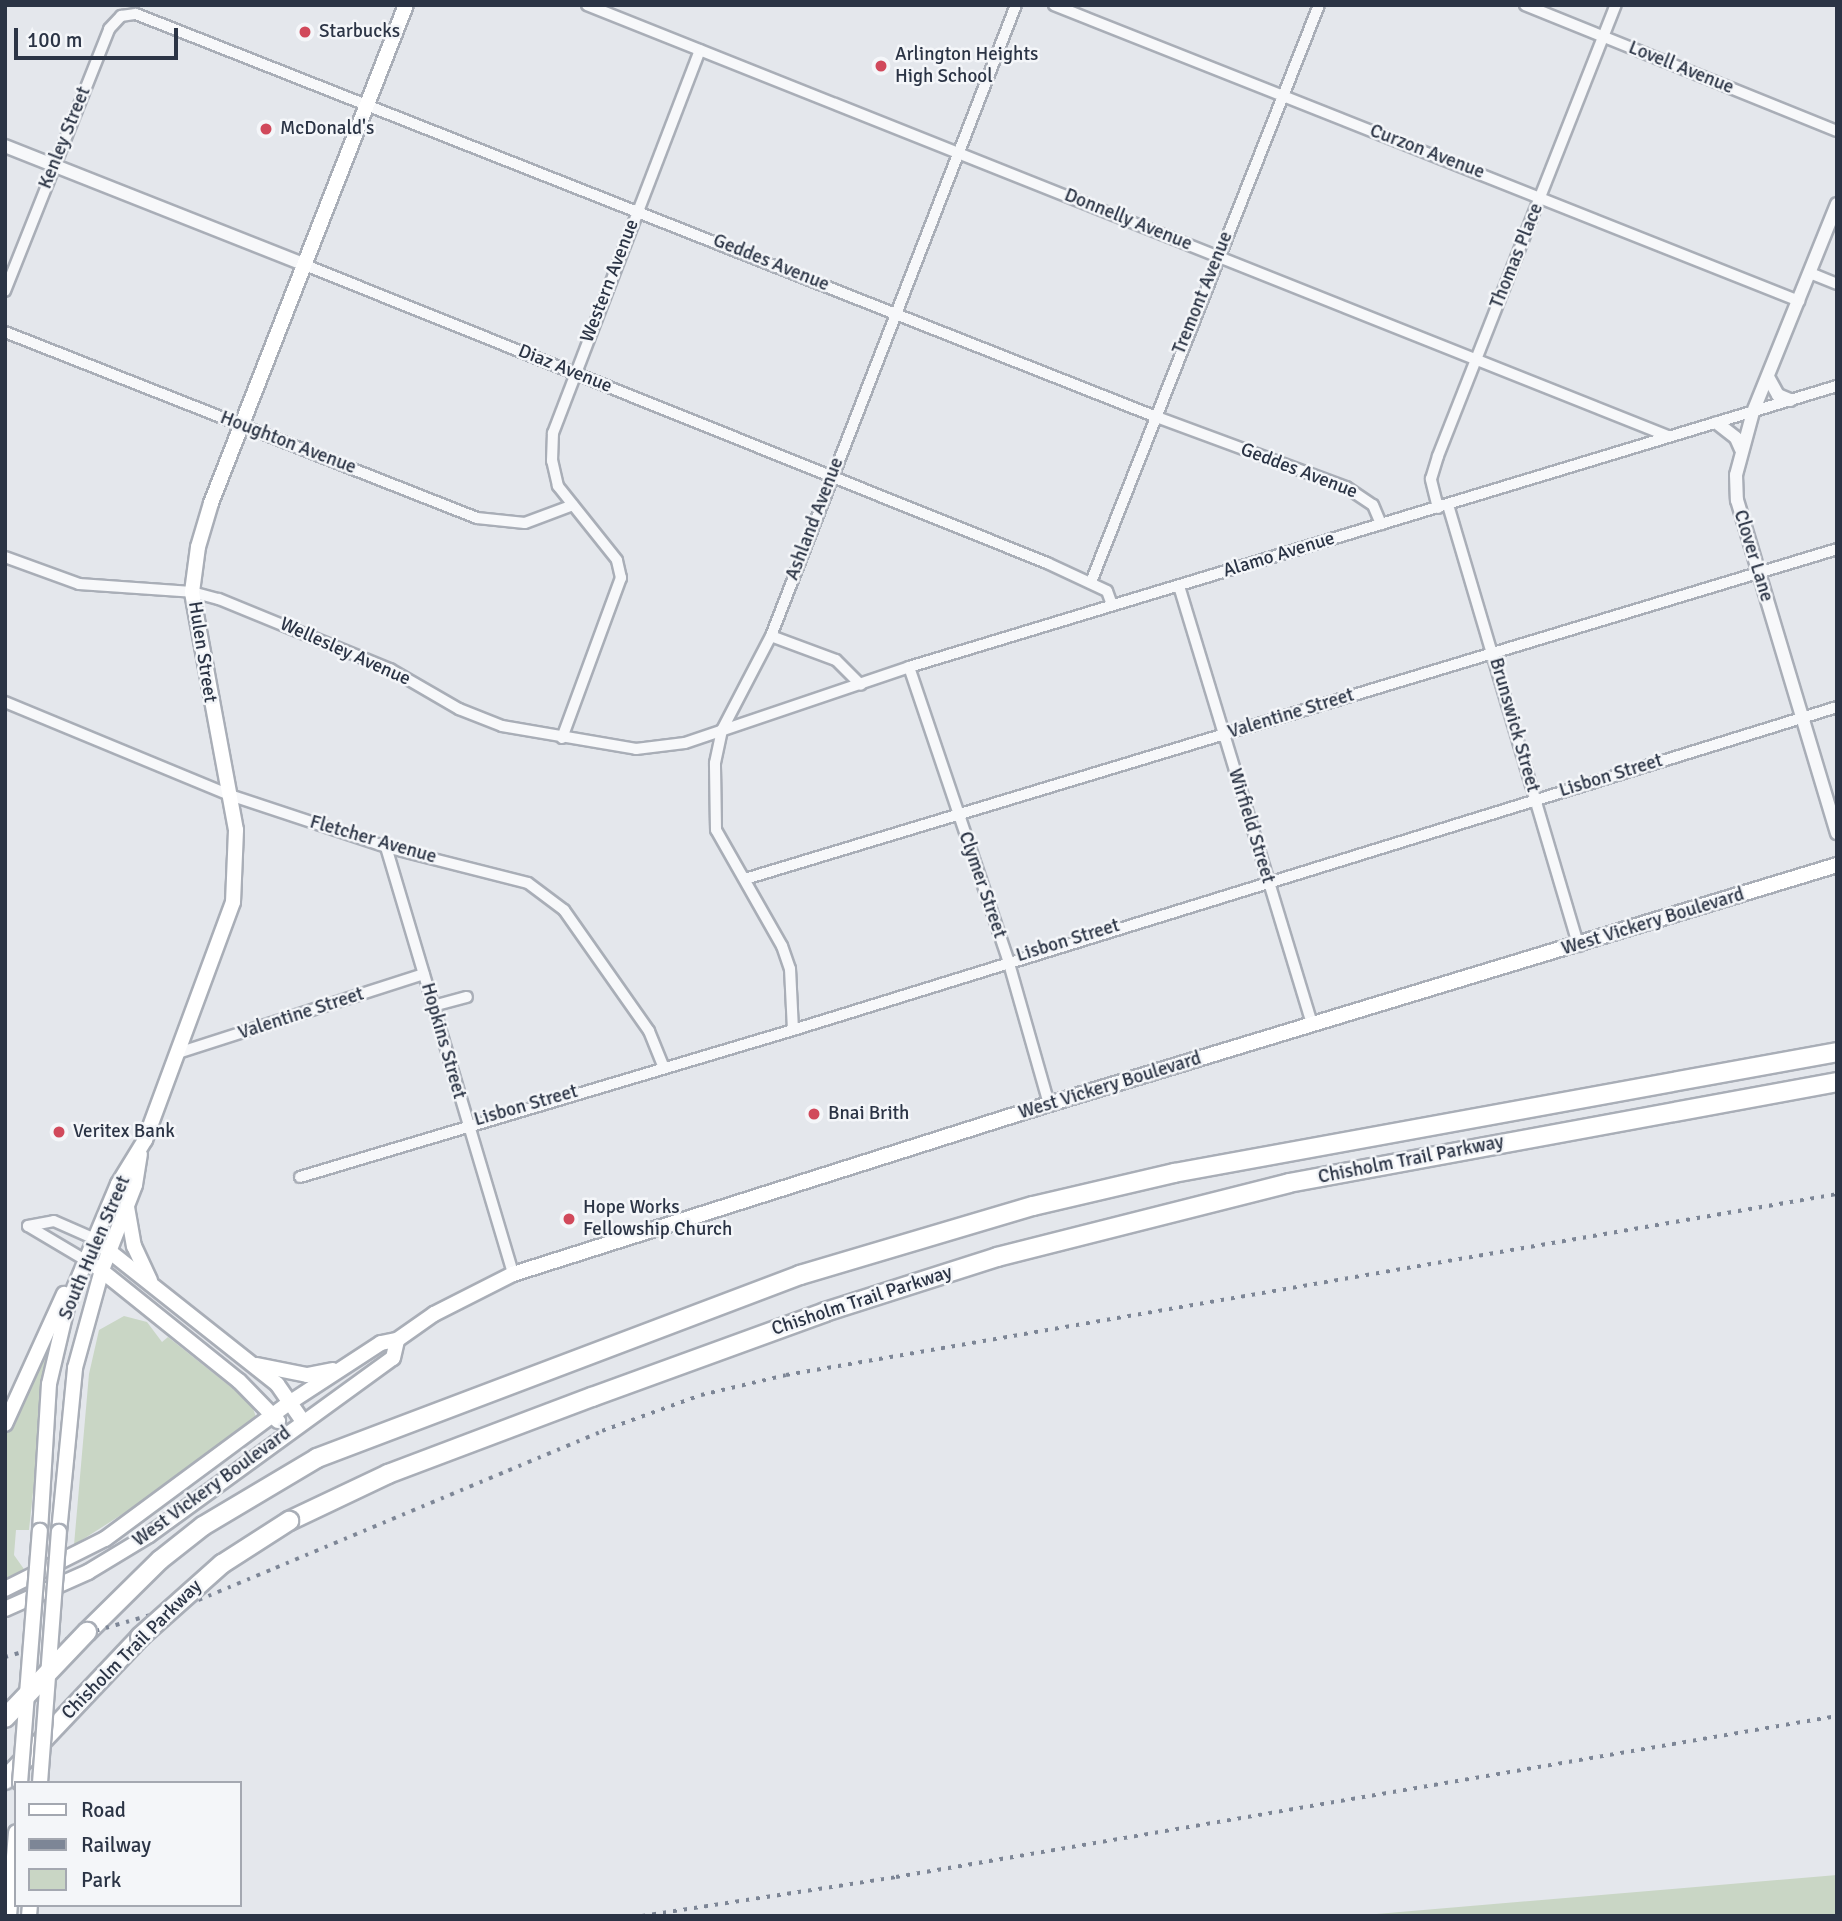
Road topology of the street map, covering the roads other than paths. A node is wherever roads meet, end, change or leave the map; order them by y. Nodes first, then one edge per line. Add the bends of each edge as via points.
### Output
1 (406, 5) edge
2 (587, 5) edge
3 (1016, 5) edge
4 (1054, 5) edge
5 (1319, 5) edge
6 (1525, 5) edge
7 (1616, 5) edge
8 (148, 19) joint
9 (1603, 36) junction
10 (700, 50) junction
11 (1284, 95) junction
12 (368, 103) junction
13 (1837, 131) edge
14 (5, 146) edge
15 (958, 152) junction
16 (54, 165) junction
17 (1540, 196) junction
18 (1837, 204) edge
19 (638, 210) junction
20 (1219, 256) junction
21 (305, 265) junction
22 (1810, 273) junction
23 (1837, 284) edge
24 (5, 291) edge
25 (1799, 300) junction
26 (895, 313) junction
27 (5, 332) edge
28 (1476, 358) junction
29 (574, 372) junction
30 (1768, 377) junction
31 (1837, 386) edge
32 (1790, 400) junction
33 (1753, 412) junction
34 (1154, 416) junction
35 (1717, 423) junction
36 (243, 426) junction
37 (1669, 436) junction
38 (1741, 449) junction
39 (831, 475) junction
40 (573, 505) junction
41 (1443, 507) junction
42 (1381, 524) junction
43 (1837, 549) edge
44 (5, 556) edge
45 (1758, 572) junction
46 (1091, 582) junction
47 (1179, 586) junction
48 (192, 592) junction
49 (1112, 606) junction
50 (771, 636) junction
51 (1492, 654) junction
52 (909, 667) junction
53 (861, 685) junction
54 (5, 702) edge
55 (1837, 707) edge
56 (1802, 718) junction
57 (722, 730) junction
58 (1223, 734) junction
59 (562, 738) junction
60 (230, 795) junction
61 (1535, 799) junction
62 (958, 814) junction
63 (1837, 832) edge
64 (386, 847) junction
65 (1837, 865) edge
66 (745, 878) junction
67 (1268, 880) junction
68 (1579, 946) junction
69 (1008, 960) junction
70 (424, 974) junction
71 (467, 997) dead end
72 (433, 1006) junction
73 (1312, 1025) junction
74 (793, 1030) junction
75 (1837, 1052) edge
76 (178, 1054) junction
77 (663, 1066) junction
78 (1837, 1082) edge
79 (1049, 1104) junction
80 (468, 1123) junction
81 (141, 1150) junction
82 (300, 1177) dead end
83 (127, 1206) junction
84 (95, 1240) junction
85 (109, 1251) junction
86 (87, 1261) junction
87 (102, 1270) junction
88 (513, 1274) junction
89 (155, 1292) junction
90 (397, 1340) junction
91 (247, 1363) junction
92 (341, 1368) junction
93 (289, 1404) junction
94 (274, 1415) junction
95 (302, 1420) junction
96 (5, 1424) edge
97 (286, 1433) junction
98 (5, 1589) edge
99 (5, 1609) edge
100 (5, 1718) edge
101 (5, 1780) edge
102 (20, 1781) edge
103 (40, 1781) edge
104 (14, 1856) edge
105 (9, 1916) edge

1 - 12 main road, Hulen Street
2 - 10 street, Donnelly Avenue
3 - 15 street, Ashland Avenue
4 - 11 street, Curzon Avenue
5 - 11 street, Tremont Avenue
6 - 9 street, Lovell Avenue
7 - 9 street, Thomas Place
8 - 12 street, Geddes Avenue
8 - 16 street, Kenley Street via 126,15 109,29
9 - 13 street, Lovell Avenue
9 - 17 street, Thomas Place
10 - 15 street, Donnelly Avenue
10 - 19 street, Western Avenue
11 - 17 street, Curzon Avenue
11 - 20 street, Tremont Avenue
12 - 19 street, Geddes Avenue
12 - 21 main road, Hulen Street
14 - 16 street, Diaz Avenue
15 - 20 street, Donnelly Avenue
15 - 26 street, Ashland Avenue
16 - 21 street, Diaz Avenue
16 - 24 street, Kenley Street
17 - 25 street, Curzon Avenue
17 - 28 street, Thomas Place
18 - 22 street, Clover Lane
19 - 26 street, Geddes Avenue
19 - 29 street, Western Avenue
20 - 28 street, Donnelly Avenue
20 - 34 street, Tremont Avenue
21 - 29 street, Diaz Avenue
21 - 36 main road, Hulen Street
22 - 23 street
22 - 25 street, Clover Lane
25 - 30 street, Clover Lane
26 - 34 street, Geddes Avenue
26 - 39 street, Ashland Avenue
27 - 36 street, Houghton Avenue
28 - 37 street, Donnelly Avenue
28 - 41 street, Thomas Place via 1432,479
29 - 39 street, Diaz Avenue
29 - 40 street, Western Avenue via 551,447 554,477
30 - 32 street via 1778,395
30 - 33 street, Clover Lane
31 - 32 street, Alamo Avenue
32 - 33 street, Alamo Avenue
33 - 35 street, Alamo Avenue
33 - 38 street, Clover Lane
34 - 42 street, Geddes Avenue via 1363,495
34 - 46 street, Tremont Avenue
35 - 37 street, Alamo Avenue
35 - 38 street via 1736,438
36 - 40 street, Houghton Avenue via 477,517 525,523
36 - 48 main road, Hulen Street via 211,503
37 - 41 street, Alamo Avenue
38 - 45 street, Clover Lane via 1737,500
39 - 46 street, Diaz Avenue
39 - 50 street, Ashland Avenue
40 - 59 street, Western Avenue via 617,560 621,578
41 - 42 street, Alamo Avenue
41 - 51 street, Brunswick Street
42 - 47 street, Alamo Avenue
43 - 45 street, Valentine Street
44 - 48 street, Wellesley Avenue via 79,584
45 - 51 street, Valentine Street
45 - 56 street, Clover Lane
46 - 49 street, Diaz Avenue via 1107,591
47 - 49 street, Alamo Avenue
47 - 58 street, Wirfield Street
48 - 59 street, Wellesley Avenue via 273,619 390,669 459,709 502,726
48 - 60 main road, Hulen Street via 205,683
49 - 52 street, Alamo Avenue
50 - 53 street via 836,660
50 - 57 street, Ashland Avenue
51 - 58 street, Valentine Street
51 - 61 street, Brunswick Street
52 - 53 street, Alamo Avenue
52 - 62 street, Clymer Street
53 - 57 street, Alamo Avenue
54 - 60 street, Fletcher Avenue
55 - 56 street, Lisbon Street
56 - 61 street, Lisbon Street
56 - 63 street, Clover Lane
57 - 59 street, Wellesley Avenue via 685,743 636,749
57 - 66 street, Ashland Avenue via 712,811 726,851
58 - 62 street, Valentine Street
58 - 67 street, Wirfield Street
60 - 64 street, Fletcher Avenue
60 - 76 main road, Hulen Street via 236,830 233,902
61 - 67 street, Lisbon Street
61 - 68 street, Brunswick Street
62 - 66 street, Valentine Street
62 - 69 street, Clymer Street
64 - 70 street, Hopkins Street
64 - 77 street, Fletcher Avenue via 506,876 548,894 632,1005
65 - 68 main road, West Vickery Boulevard
66 - 74 street, Ashland Avenue via 770,919 790,969
67 - 69 street, Lisbon Street
67 - 73 street, Wirfield Street
68 - 73 main road, West Vickery Boulevard
69 - 74 street, Lisbon Street
69 - 79 street, Clymer Street
70 - 72 street, Hopkins Street
70 - 76 street, Valentine Street
71 - 72 street
72 - 80 street, Hopkins Street
73 - 79 main road, West Vickery Boulevard
74 - 77 street, Lisbon Street
75 - 100 highway, Chisholm Trail Parkway, bridge via 1174,1173 1033,1206 800,1275 364,1438 268,1485 160,1560
76 - 81 main road, Hulen Street
77 - 80 street, Lisbon Street
78 - 101 highway, Chisholm Trail Parkway, bridge via 1422,1157 1187,1206 997,1257 794,1322 388,1474 289,1521 229,1559 180,1598
79 - 88 main road, West Vickery Boulevard
80 - 82 street, Lisbon Street
80 - 88 street, Hopkins Street
81 - 83 main road, South Hulen Street
81 - 84 main road, South Hulen Street via 118,1184
83 - 85 main road, South Hulen Street
83 - 89 main road via 134,1246
84 - 85 main road
84 - 86 main road, South Hulen Street
84 - 86 street via 54,1221 28,1226 61,1250
85 - 87 main road, South Hulen Street
85 - 89 main road
86 - 87 main road
86 - 96 main road via 68,1286
86 - 102 main road, South Hulen Street, bridge via 68,1303 49,1384
87 - 94 main road
87 - 103 main road, South Hulen Street, bridge via 72,1386
88 - 90 main road, West Vickery Boulevard via 434,1314
89 - 91 main road
90 - 92 main road, West Vickery Boulevard via 381,1343
90 - 95 main road, West Vickery Boulevard via 393,1358
91 - 92 main road via 307,1375
91 - 93 main road via 277,1384
92 - 93 main road, West Vickery Boulevard
93 - 94 main road, West Vickery Boulevard
93 - 95 main road
94 - 97 main road
94 - 98 main road, West Vickery Boulevard via 104,1539
95 - 97 main road, West Vickery Boulevard
97 - 99 main road, West Vickery Boulevard via 116,1557
104 - 105 main road

